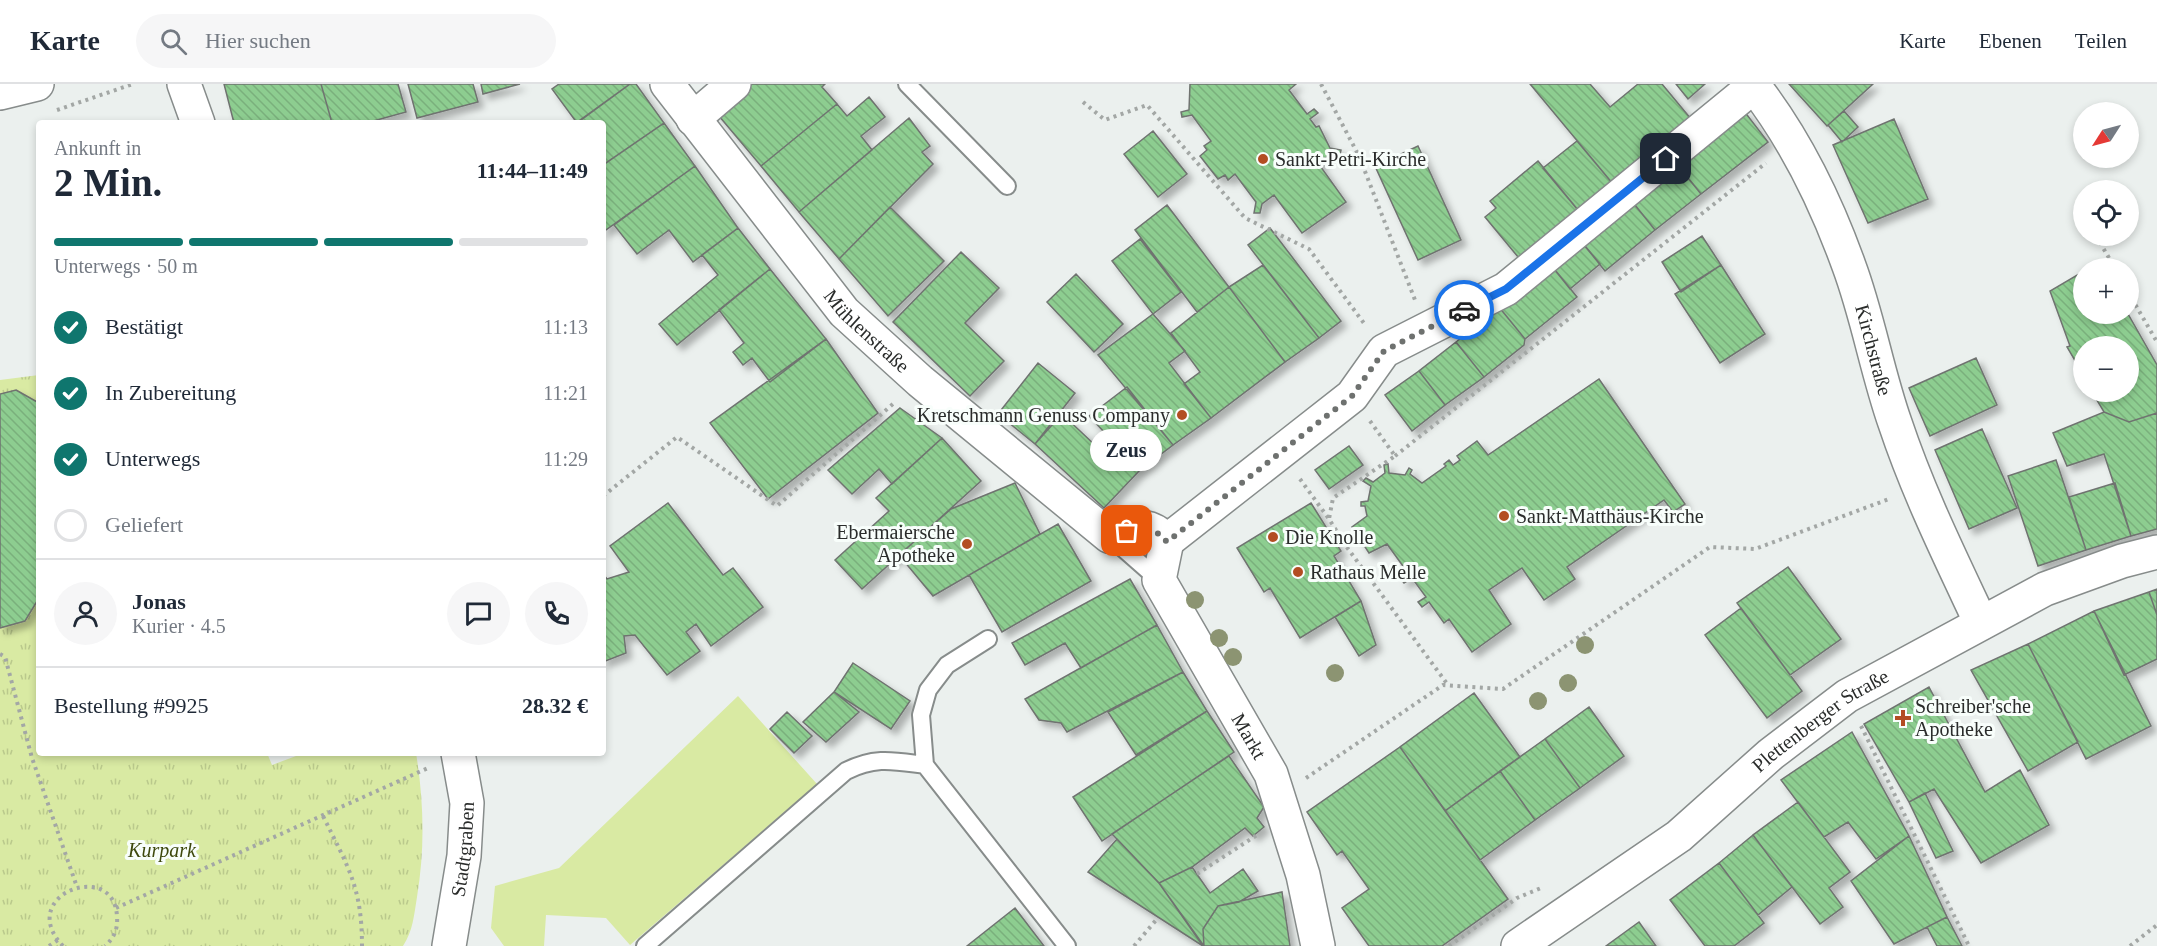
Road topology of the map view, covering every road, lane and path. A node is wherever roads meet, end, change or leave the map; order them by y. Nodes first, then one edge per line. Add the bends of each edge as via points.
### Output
1 (133, 84) edge
2 (184, 84) edge
3 (667, 84) edge
4 (734, 84) edge
5 (907, 84) edge
6 (1321, 84) edge
7 (1754, 85) edge
8 (0, 93) edge
9 (44, 98) edge
10 (1083, 102) dead end
11 (693, 119) junction
12 (197, 120) edge
13 (1792, 142) junction
14 (1007, 186) dead end
15 (2139, 311) edge
16 (1427, 329) junction
17 (2157, 342) edge
18 (1384, 351) junction
19 (920, 381) junction
20 (1376, 430) dead end
21 (1395, 456) junction
22 (1302, 482) dead end
23 (1887, 489) dead end
24 (606, 494) edge
25 (1891, 498) junction
26 (1893, 504) dead end
27 (1329, 519) junction
28 (1109, 536) junction
29 (1167, 542) junction
30 (2157, 552) edge
31 (1159, 580) junction
32 (1982, 623) junction
33 (988, 639) dead end
34 (0, 654) edge
35 (1448, 685) junction
36 (1847, 696) junction
37 (447, 758) edge
38 (925, 765) junction
39 (1283, 806) junction
40 (322, 816) junction
41 (1197, 874) dead end
42 (1546, 886) dead end
43 (77, 887) junction
44 (117, 908) junction
45 (1157, 919) dead end
46 (2157, 925) edge
47 (58, 940) junction
48 (50, 946) edge
49 (63, 946) edge
50 (105, 946) edge
51 (362, 946) edge
52 (449, 946) edge
53 (645, 946) edge
54 (1067, 946) edge
55 (1134, 946) edge
56 (1318, 946) edge
57 (1449, 946) edge
58 (1518, 946) edge
59 (1969, 946) edge
60 (2130, 946) edge

1 - 9 path
2 - 12 street
3 - 11 street, Mühlenstraße
4 - 11 street
5 - 14 lane
6 - 16 path via 1359,156
7 - 13 street, Kirchstraße
7 - 16 street via 1506,289
8 - 9 street
10 - 18 path via 1105,120 1147,105 1245,218 1309,249
11 - 19 street, Mühlenstraße via 844,312
13 - 21 path
13 - 32 street, Kirchstraße via 1818,191 1850,268 1917,488
15 - 17 path
16 - 18 street
18 - 29 street via 1352,396
19 - 24 path via 777,506 677,437
19 - 28 street, Mühlenstraße
20 - 21 path
21 - 27 path via 1332,498
22 - 27 path
23 - 25 path
25 - 26 path
25 - 35 path via 1755,549 1710,547 1503,689
27 - 35 path
28 - 29 street via 1145,526 1155,529
28 - 31 lane
29 - 31 street
30 - 32 street, Plettenberger Straße via 2045,589
31 - 39 street, Markt via 1271,774
32 - 36 street, Plettenberger Straße
33 - 38 lane via 947,665 928,690 921,715
34 - 43 path via 5,657 32,759
35 - 39 path
36 - 58 street, Plettenberger Straße via 1771,754 1678,836
36 - 59 path
37 - 40 path
37 - 52 street, Stadtgraben via 466,813 464,856
38 - 53 lane via 886,759 864,762 846,771
38 - 54 lane
39 - 41 path
39 - 56 street, Markt
40 - 44 path
40 - 51 path via 353,875 362,910
42 - 57 path via 1517,898
43 - 44 path via 98,889
43 - 47 path via 67,891 53,906 51,927
44 - 50 path via 114,935
45 - 55 path
46 - 60 path
47 - 48 path
47 - 49 path

